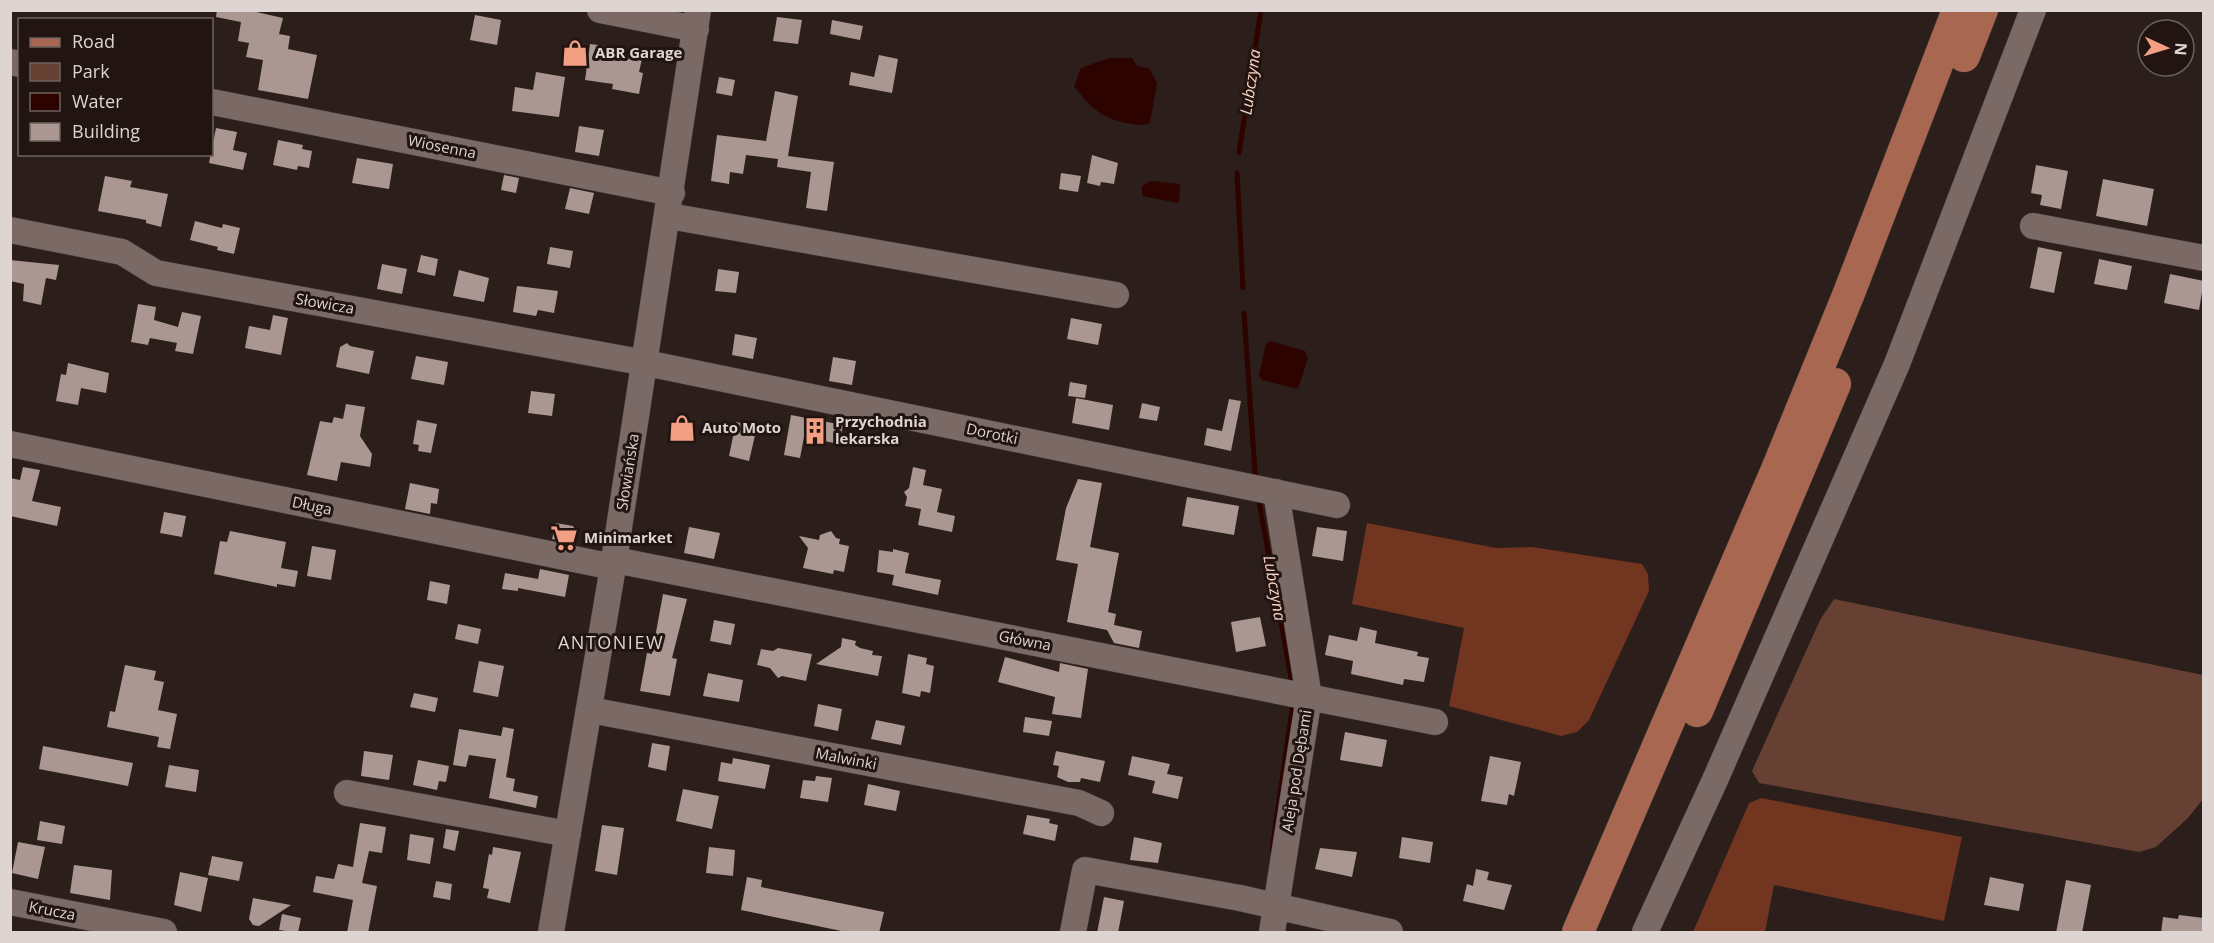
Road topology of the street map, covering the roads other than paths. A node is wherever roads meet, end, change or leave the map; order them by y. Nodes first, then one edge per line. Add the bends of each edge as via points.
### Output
1 (600, 10) edge
2 (1959, 10) edge
3 (1982, 10) edge
4 (2033, 10) edge
5 (697, 20) edge
6 (213, 102) edge
7 (670, 204) junction
8 (2032, 226) dead end
9 (10, 230) edge
10 (2204, 258) edge
11 (1116, 295) dead end
12 (646, 363) junction
13 (10, 444) edge
14 (1276, 492) junction
15 (1338, 505) dead end
16 (614, 564) junction
17 (1309, 697) junction
18 (590, 710) junction
19 (1435, 722) dead end
20 (347, 793) dead end
21 (1101, 813) dead end
22 (568, 834) junction
23 (10, 902) edge
24 (1275, 908) junction
25 (164, 933) edge
26 (551, 933) edge
27 (1072, 933) edge
28 (1272, 933) edge
29 (1390, 933) edge
30 (1578, 933) edge
31 (1602, 933) edge
32 (1645, 933) edge

1 - 5 street
2 - 30 main road via 1778,467
3 - 31 main road via 1798,475
4 - 32 street via 1897,364
5 - 7 street, Słowiańska
6 - 7 street, Wiosenna
7 - 11 street, Wiosenna
7 - 12 street, Słowiańska
8 - 10 street
9 - 12 street, Słowicza via 122,252 156,273
12 - 14 street, Dorotki
12 - 16 street, Słowiańska
13 - 16 street, Długa
14 - 15 street, Dorotki
14 - 17 street, Aleja pod Dębami
16 - 17 street, Główna
16 - 18 street, Słowiańska
17 - 19 street, Główna
17 - 24 street, Aleja pod Dębami
18 - 21 street, Malwinki via 1079,803
18 - 22 street, Słowiańska
20 - 22 street
22 - 26 street, Słowiańska
23 - 25 street, Krucza
24 - 27 street via 1085,870
24 - 28 street, Aleja pod Dębami
24 - 29 street

